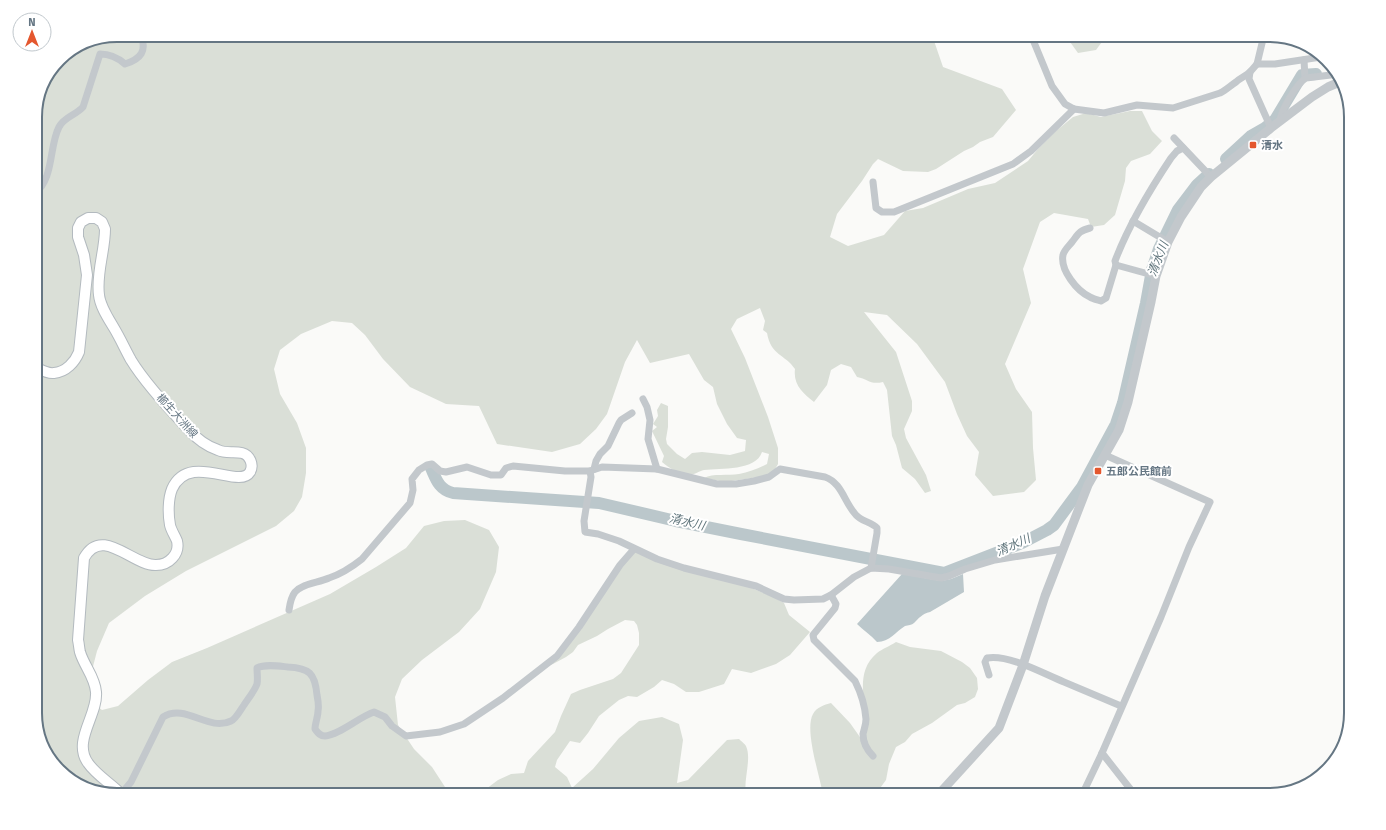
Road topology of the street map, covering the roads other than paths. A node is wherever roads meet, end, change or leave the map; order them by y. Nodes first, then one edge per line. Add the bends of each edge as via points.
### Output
1 (143, 42) edge
2 (1034, 42) edge
3 (1262, 42) edge
4 (1316, 58) edge
5 (1304, 60) junction
6 (1257, 64) junction
7 (1250, 72) junction
8 (1331, 75) edge
9 (1304, 78) junction
10 (1336, 84) edge
11 (1074, 109) junction
12 (1280, 121) junction
13 (1271, 128) junction
14 (1174, 138) dead end
15 (1184, 148) junction
16 (1210, 177) junction
17 (873, 182) dead end
18 (42, 184) edge
19 (1133, 221) junction
20 (1090, 228) dead end
21 (1168, 242) junction
22 (1116, 265) junction
23 (1156, 276) junction
24 (42, 369) edge
25 (643, 400) dead end
26 (632, 413) dead end
27 (1105, 455) junction
28 (657, 469) junction
29 (592, 470) junction
30 (634, 549) junction
31 (1063, 550) junction
32 (871, 568) junction
33 (831, 595) junction
34 (289, 610) dead end
35 (1023, 665) junction
36 (989, 675) dead end
37 (1121, 706) junction
38 (1102, 753) junction
39 (873, 756) dead end
40 (113, 788) edge
41 (126, 788) edge
42 (944, 788) edge
43 (1085, 788) edge
44 (1130, 788) edge

1 - 18 street via 141,55 125,64 109,54 100,54 83,108 64,120 59,127 48,172
2 - 11 street via 1052,86 1065,104
3 - 6 street
4 - 5 street
5 - 6 street
5 - 9 street
6 - 7 street
7 - 11 street via 1220,93 1173,108 1137,105 1104,112
7 - 13 street via 1249,79
8 - 9 street
9 - 12 street via 1291,96
10 - 12 street via 1312,97
11 - 17 street via 1031,151 1013,164 894,212 882,212 876,208
12 - 13 street
13 - 16 street
14 - 15 street
15 - 16 street
15 - 19 street via 1171,158
16 - 21 street via 1185,211
19 - 21 street
19 - 22 street via 1115,261
20 - 22 street via 1081,230 1063,254 1063,266 1068,276 1090,298 1102,301 1106,298
21 - 23 street
22 - 23 street
23 - 27 street via 1128,402
24 - 40 main road, 櫛生大洲線 via 54,373 67,369 78,352 87,275 78,228 81,222 88,218 96,218 106,229 98,280 99,297 132,360 149,384 199,440 217,450 242,453 251,462 251,470 247,476 239,478 201,471 186,474 177,481 169,498 170,525 177,541 177,550 174,558 166,563 149,564 103,545 93,548 84,558 78,640 80,653 95,682 96,694 95,706 83,738 83,750 87,762 95,772
25 - 28 street via 649,417 648,439
26 - 29 street via 621,420
27 - 31 street via 1088,485
27 - 37 street via 1210,502
28 - 29 street
28 - 32 street via 717,484 754,481 769,477 780,469 831,479 840,488 856,516 877,528
29 - 30 street via 584,520 585,532 619,541
29 - 34 street via 565,471 513,466 506,468 501,475 491,475 467,467 446,472 440,471 432,464 427,465 412,479 410,502 362,559 330,578 300,588 291,598
30 - 33 street via 684,568 756,586 784,599 823,599
30 - 41 street via 620,565 580,627 557,656 503,698 464,724 440,732 406,736 385,717 374,712 337,732 327,736 321,735 315,729 319,709 313,676 304,669 262,666 257,668 257,685 232,721 211,722 180,712 170,712 163,717
31 - 32 street via 996,560 941,578
31 - 35 street
32 - 33 street via 854,577
33 - 39 street via 836,608 813,635 814,640 859,688 866,720 864,738 867,749
35 - 36 street via 1002,658 988,658 986,662
35 - 37 street
35 - 42 street via 999,728
37 - 38 street
38 - 43 street
38 - 44 street

